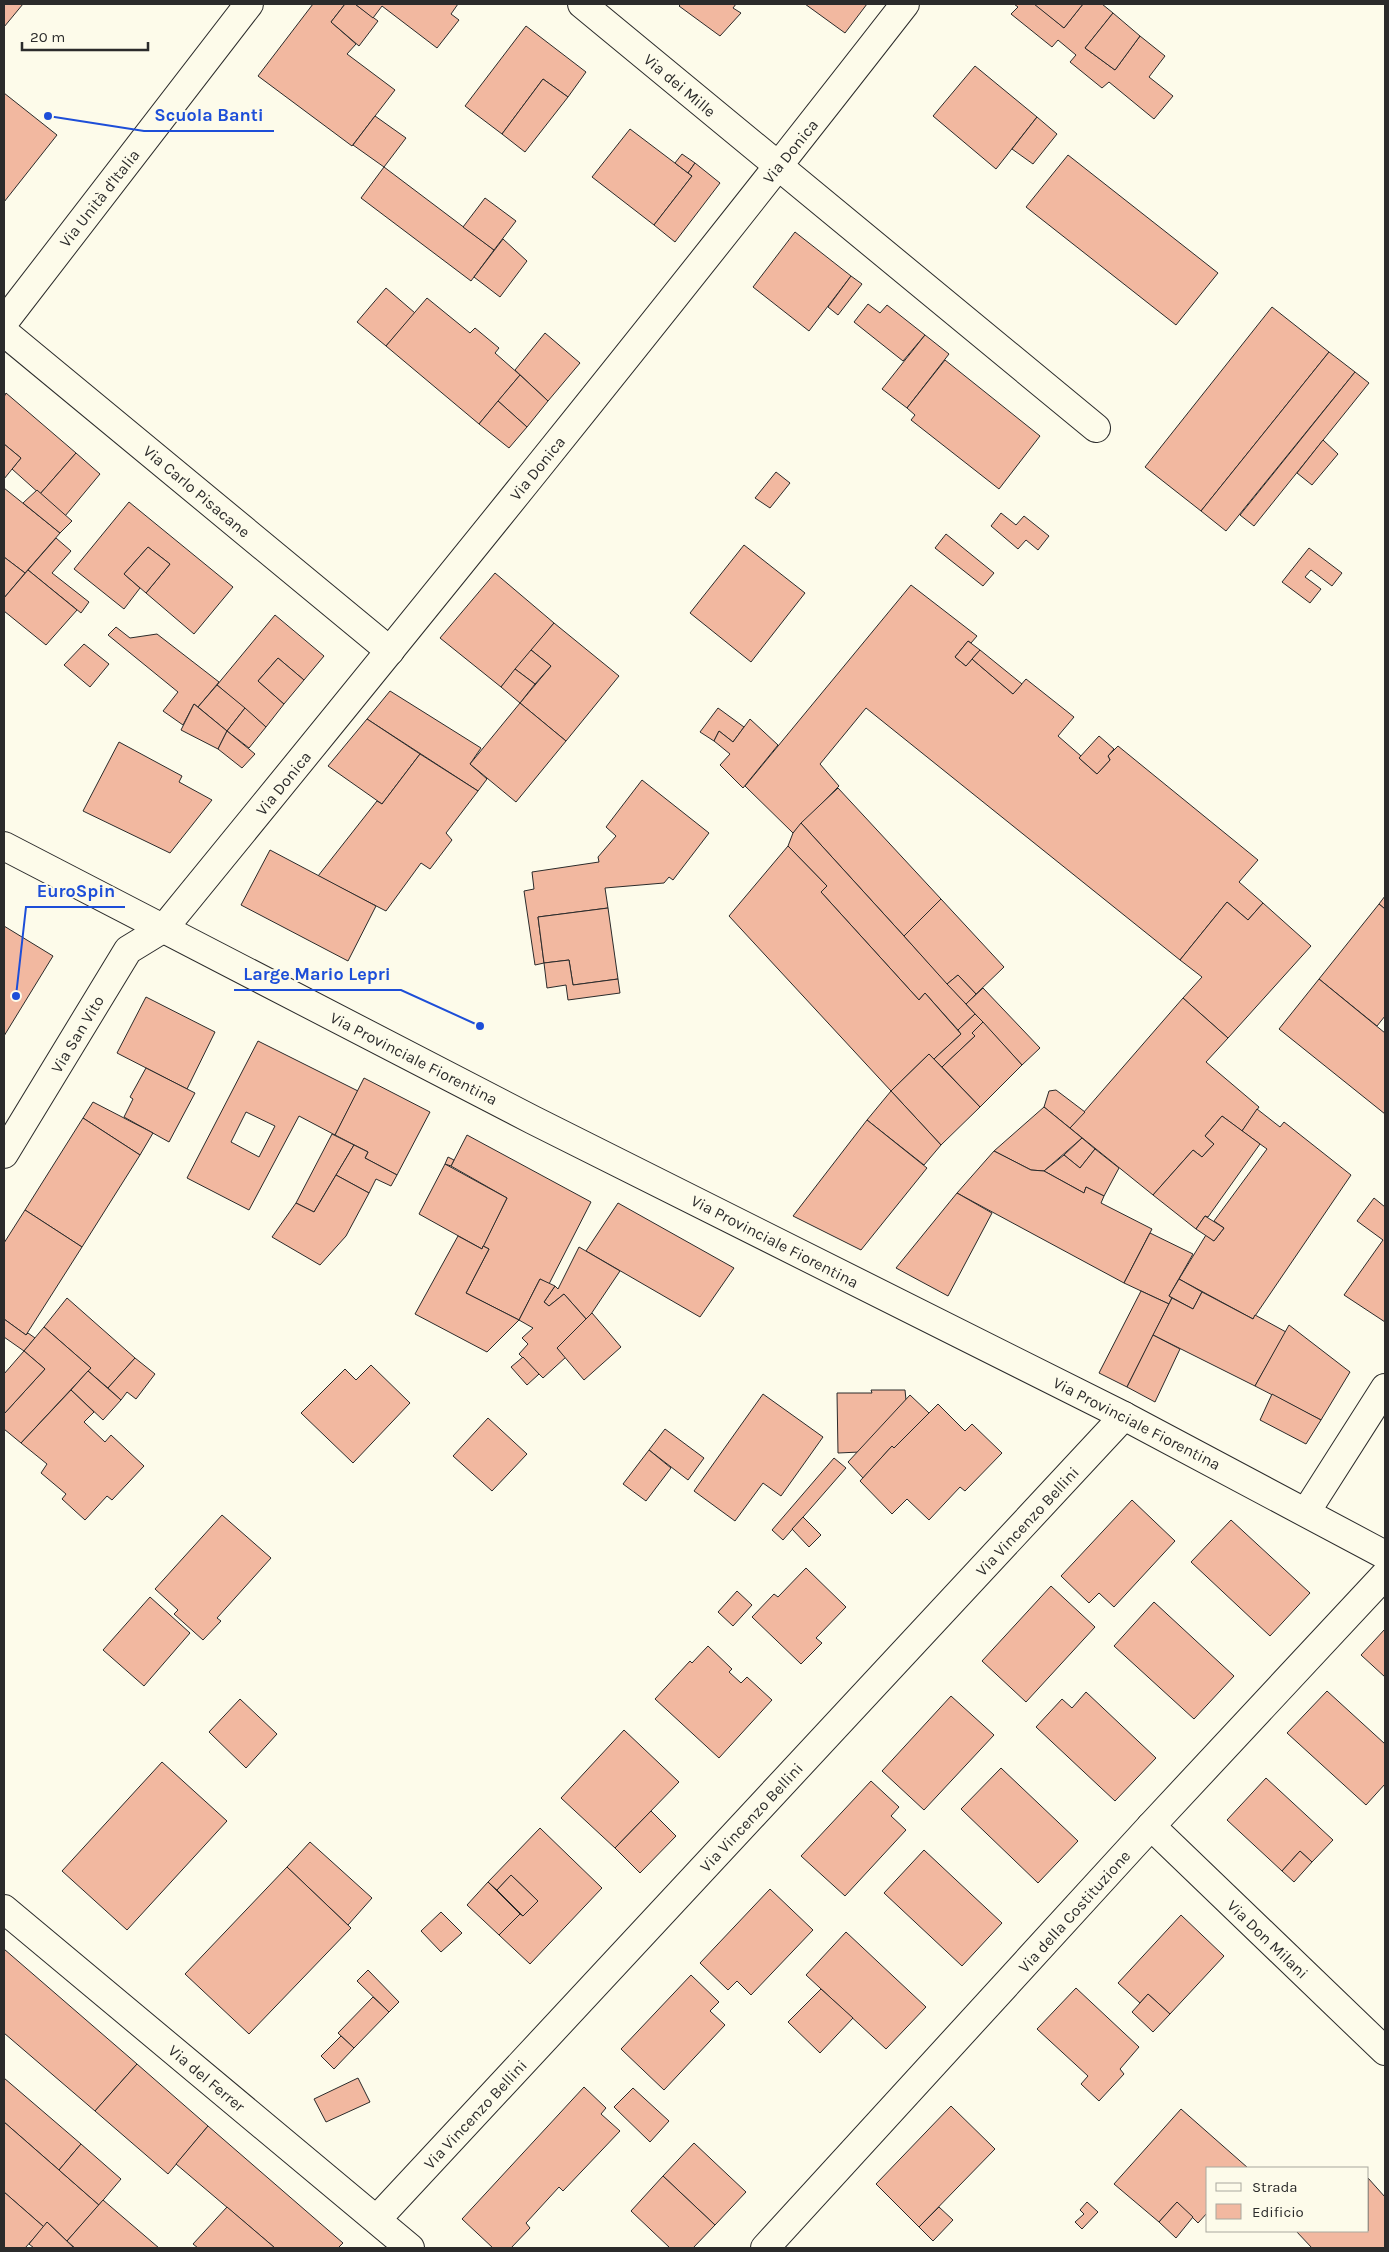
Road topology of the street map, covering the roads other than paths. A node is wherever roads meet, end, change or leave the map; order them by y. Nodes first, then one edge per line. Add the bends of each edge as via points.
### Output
1 (249, 4) edge
2 (582, 4) edge
3 (905, 4) edge
4 (778, 167) junction
5 (4, 322) edge
6 (4, 332) edge
7 (1096, 428) dead end
8 (390, 651) junction
9 (4, 846) edge
10 (164, 928) junction
11 (4, 1154) edge
12 (1385, 1388) edge
13 (1124, 1416) junction
14 (1306, 1512) junction
15 (1385, 1555) edge
16 (1385, 1575) edge
17 (1151, 1826) junction
18 (4, 1909) edge
19 (1385, 2051) edge
20 (377, 2219) junction
21 (410, 2248) edge
22 (766, 2248) edge

1 - 5 street, Via Unità d'Italia
2 - 4 street, Via dei Mille
3 - 4 street, Via Donica
4 - 7 street, Via dei Mille
4 - 8 street, Via Donica
6 - 8 street, Via Carlo Pisacane
8 - 10 street, Via Donica
9 - 10 street, Via Provinciale Fiorentina
10 - 11 street, Via San Vito via 128,950
10 - 13 street, Via Provinciale Fiorentina via 533,1120
12 - 14 street
13 - 14 street, Via Provinciale Fiorentina
13 - 20 street, Via Vincenzo Bellini
14 - 15 street, Via Provinciale Fiorentina
16 - 17 street, Via della Costituzione
17 - 19 street, Via Don Milani
17 - 22 street, Via della Costituzione
18 - 20 street, Via del Ferrer
20 - 21 street, Via del Ferrer

